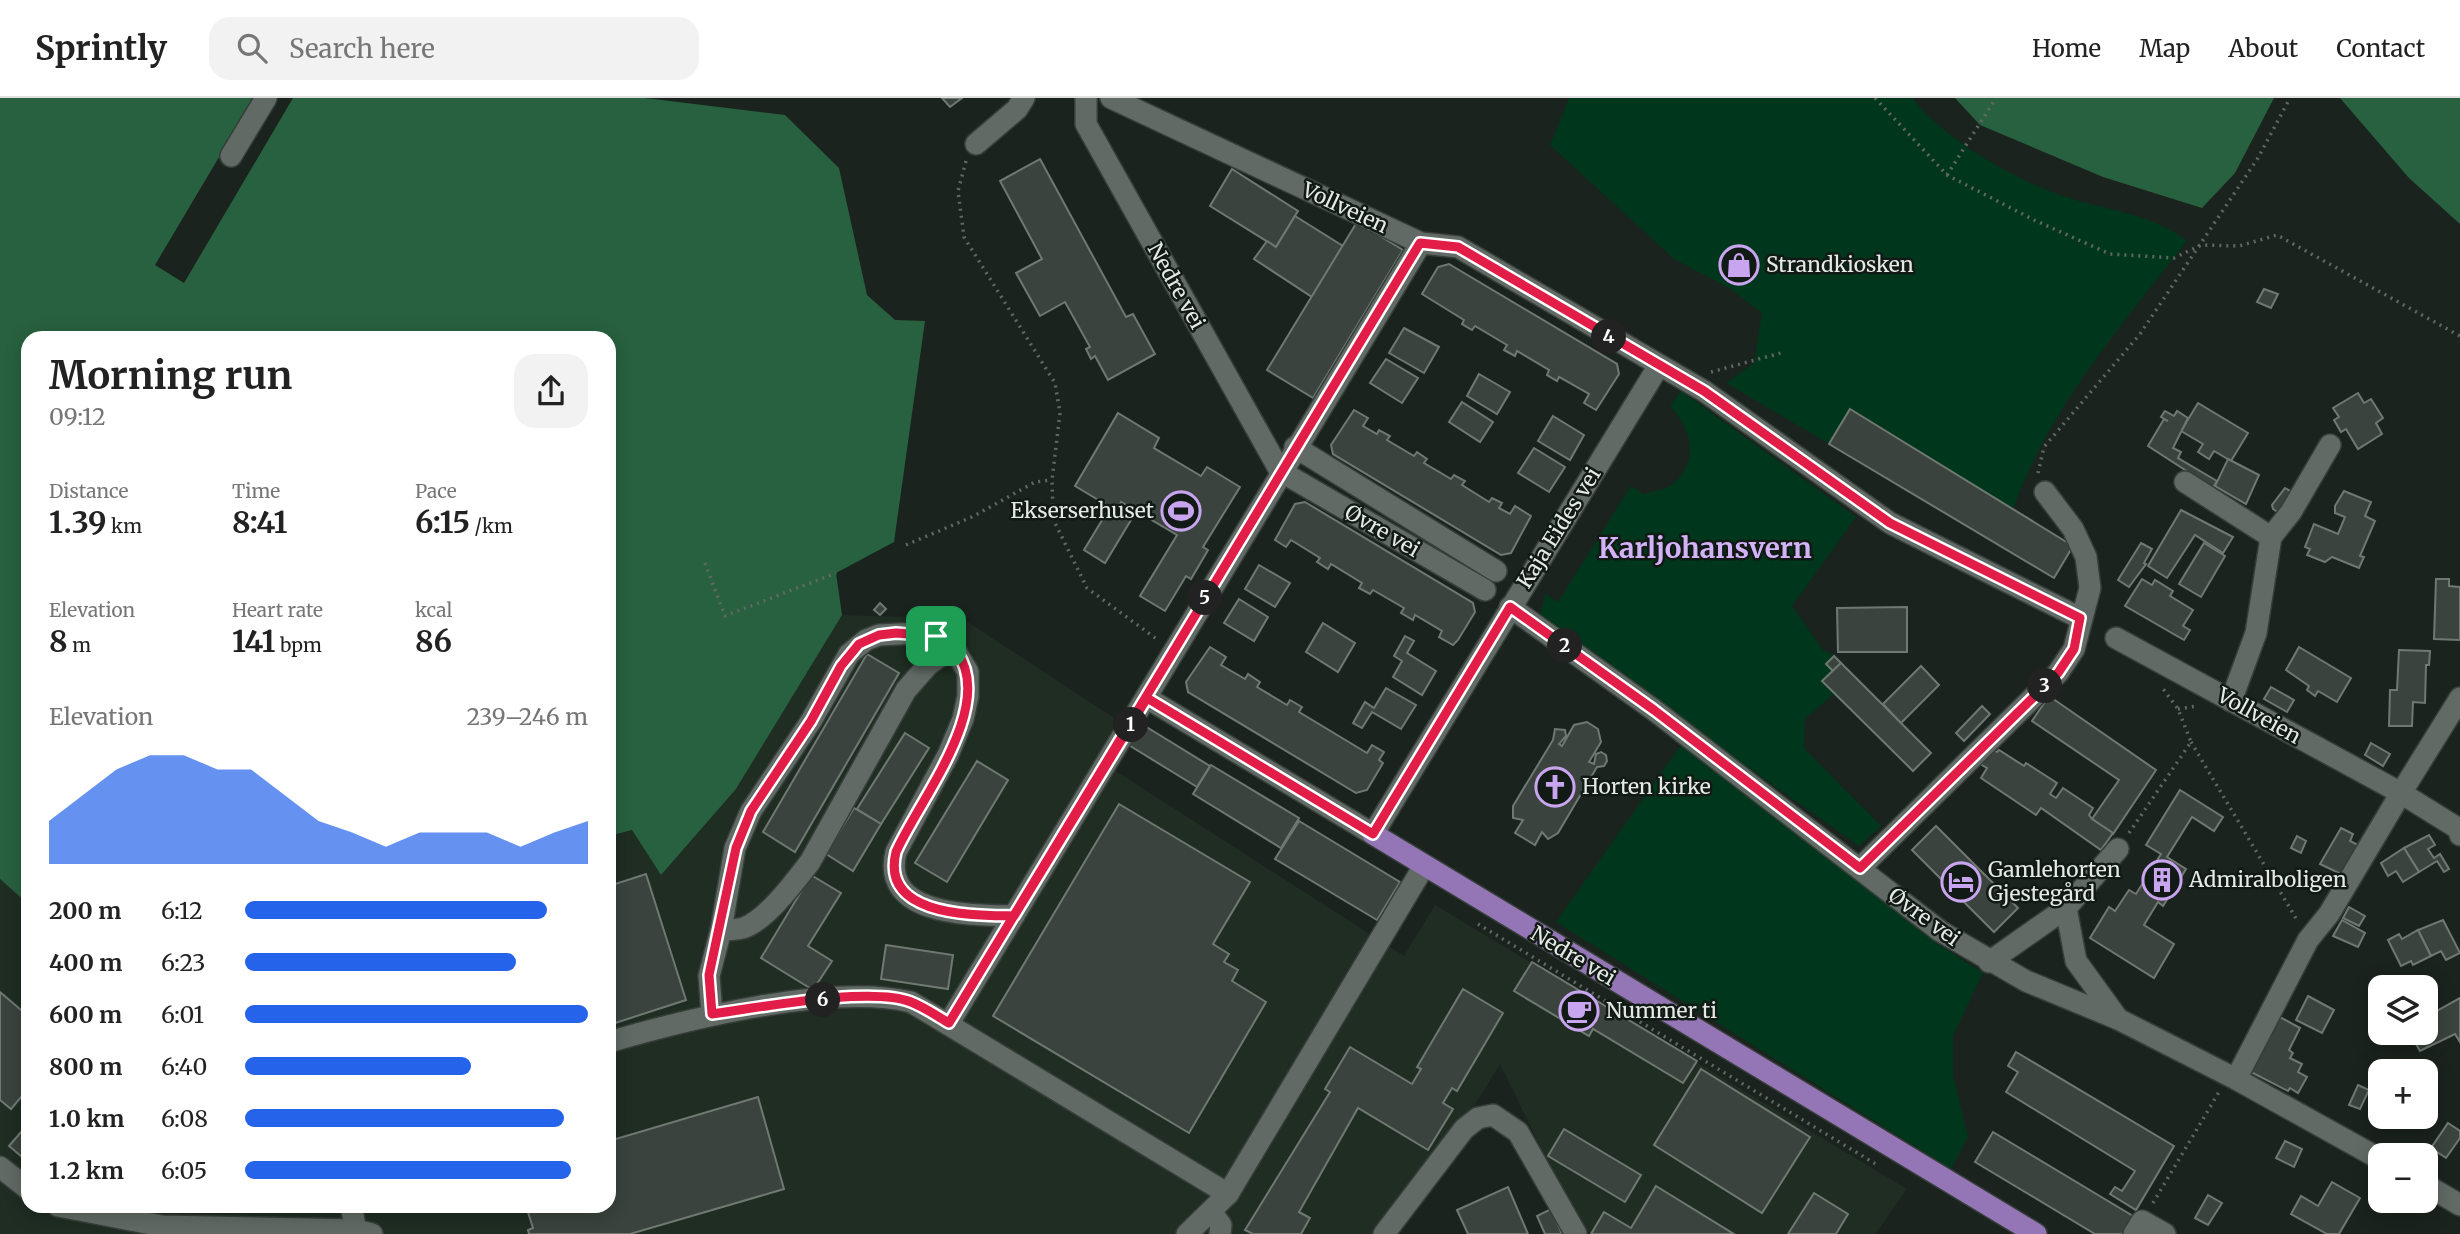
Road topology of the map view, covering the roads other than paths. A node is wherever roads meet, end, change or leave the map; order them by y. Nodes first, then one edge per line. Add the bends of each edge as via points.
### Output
1 (266, 98) edge
2 (1024, 98) edge
3 (1086, 98) edge
4 (1111, 98) edge
5 (976, 144) road end
6 (231, 156) dead end
7 (1420, 243) junction
8 (1658, 367) junction
9 (2330, 444) dead end
10 (1295, 447) junction
11 (1280, 471) junction
12 (2185, 482) dead end
13 (2045, 492) road end
14 (2271, 537) junction
15 (1496, 571) dead end
16 (1485, 590) dead end
17 (1510, 607) junction
18 (2080, 618) junction
19 (2116, 638) dead end
20 (953, 647) junction
21 (1147, 698) junction
22 (2460, 698) edge
23 (2231, 701) junction
24 (2401, 793) junction
25 (2460, 831) edge
26 (1373, 834) junction
27 (2118, 849) road end
28 (1424, 866) junction
29 (1860, 868) junction
30 (2066, 908) junction
31 (1014, 916) junction
32 (721, 930) junction
33 (1989, 962) junction
34 (712, 1014) junction
35 (2118, 1019) junction
36 (949, 1023) junction
37 (616, 1040) edge
38 (2233, 1077) junction
39 (2368, 1152) edge
40 (0, 1167) edge
41 (21, 1184) edge
42 (2438, 1192) edge
43 (1228, 1194) junction
44 (2460, 1204) edge
45 (94, 1213) edge
46 (355, 1213) edge
47 (1212, 1213) junction
48 (2138, 1228) edge
49 (364, 1232) edge
50 (1187, 1234) edge
51 (1220, 1234) edge
52 (1384, 1234) edge
53 (1576, 1234) edge
54 (2036, 1234) edge
55 (2165, 1234) edge

1 - 6 street
2 - 5 street
3 - 11 street, Nedre vei via 1086,124
4 - 7 street, Vollveien
7 - 8 street, Vollveien via 1458,247
7 - 10 street
8 - 17 street, Kaja Eides vei
8 - 18 street, Vollveien via 1704,391 1890,523
9 - 14 street
10 - 11 street
10 - 15 street, Øvre vei
11 - 16 street, Øvre vei
11 - 21 street
12 - 14 street
13 - 18 street via 2073,529 2086,557 2090,588
14 - 23 street via 2256,633
17 - 26 street, Kaja Eides vei
17 - 29 street, Øvre vei via 1654,710
18 - 29 street via 2074,649 2058,673
19 - 23 street, Vollveien
20 - 31 street via 968,671 963,719 902,839 894,870 904,891 928,907 959,914
20 - 32 street via 928,665 906,690 798,878 755,922 745,928
20 - 32 street via 936,636 896,633 866,640 849,654 747,820 736,848
21 - 26 street, Nedre vei
21 - 31 street
22 - 24 street
23 - 24 street, Vollveien
24 - 25 street, Vollveien
24 - 38 street via 2329,914 2308,940
26 - 28 main road, Nedre vei
27 - 30 street
28 - 43 street
28 - 54 main road, Nedre vei
29 - 33 street, Øvre vei via 1940,931
30 - 33 street
30 - 35 street via 2076,961
31 - 36 street
32 - 34 street via 709,975
33 - 35 street, Øvre vei
34 - 36 street via 843,998 892,998 911,1002
34 - 37 street
35 - 38 street, Øvre vei
36 - 43 street
38 - 39 street, Øvre vei
40 - 41 street
42 - 44 street
43 - 47 street
45 - 49 street via 162,1226
46 - 49 street
47 - 50 street
47 - 51 street via 1221,1225
48 - 55 street
52 - 53 street via 1464,1129 1478,1118 1493,1115 1518,1132

